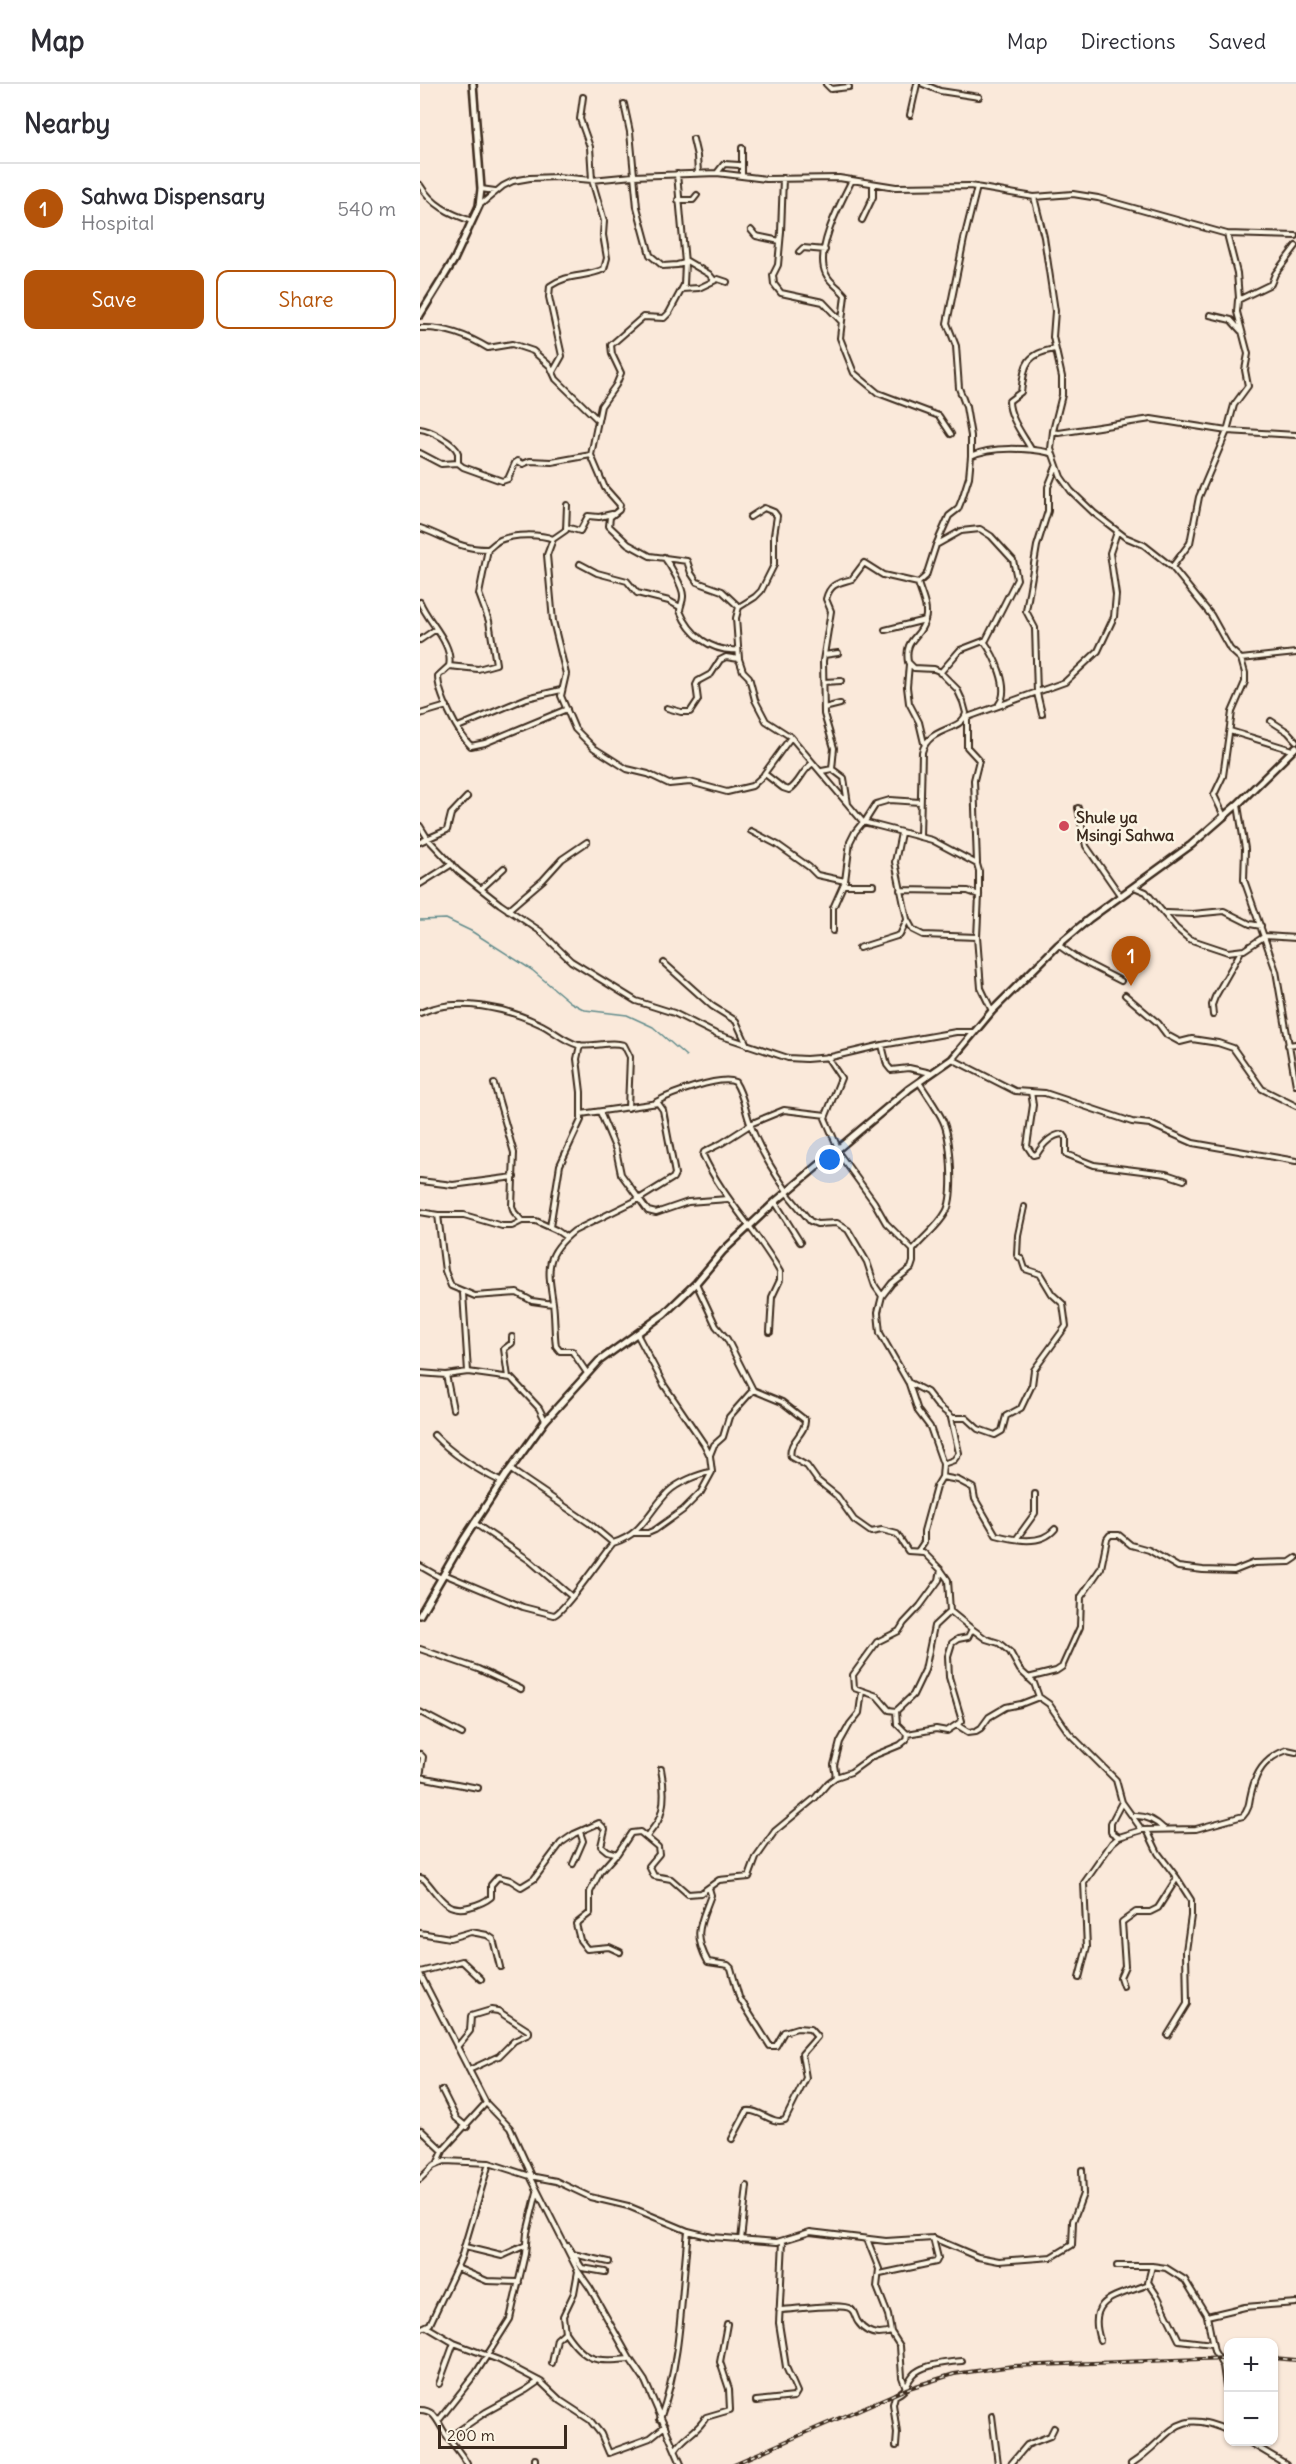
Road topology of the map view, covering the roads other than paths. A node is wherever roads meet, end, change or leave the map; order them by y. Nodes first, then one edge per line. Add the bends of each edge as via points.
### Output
1 (473, 84) edge
2 (826, 84) edge
3 (917, 84) edge
4 (923, 84) edge
5 (849, 87) dead end
6 (582, 97) dead end
7 (979, 97) dead end
8 (624, 104) dead end
9 (910, 115) dead end
10 (693, 140) dead end
11 (742, 148) dead end
12 (742, 167) junction
13 (698, 173) junction
14 (717, 173) junction
15 (677, 174) junction
16 (633, 176) junction
17 (742, 176) junction
18 (783, 178) junction
19 (592, 180) junction
20 (852, 180) junction
21 (420, 185) edge
22 (873, 185) junction
23 (977, 187) junction
24 (481, 189) junction
25 (496, 191) junction
26 (697, 195) dead end
27 (1034, 197) junction
28 (678, 200) junction
29 (479, 206) junction
30 (862, 220) dead end
31 (472, 221) junction
32 (751, 230) dead end
33 (1227, 234) junction
34 (1296, 236) edge
35 (780, 241) junction
36 (1296, 246) edge
37 (825, 250) junction
38 (799, 252) dead end
39 (684, 261) junction
40 (714, 280) junction
41 (727, 282) dead end
42 (682, 289) junction
43 (1238, 300) junction
44 (420, 315) edge
45 (1210, 315) dead end
46 (841, 321) junction
47 (420, 328) edge
48 (1241, 332) junction
49 (1055, 349) junction
50 (553, 372) junction
51 (598, 420) junction
52 (420, 429) edge
53 (1227, 431) junction
54 (1053, 432) junction
55 (951, 434) dead end
56 (1296, 435) edge
57 (1032, 449) junction
58 (420, 453) edge
59 (1051, 453) junction
60 (591, 455) junction
61 (971, 456) junction
62 (458, 463) junction
63 (1057, 467) junction
64 (567, 505) dead end
65 (612, 514) junction
66 (750, 517) dead end
67 (566, 527) junction
68 (420, 528) edge
69 (1117, 532) junction
70 (554, 539) junction
71 (936, 545) junction
72 (488, 549) junction
73 (663, 557) junction
74 (580, 564) dead end
75 (1172, 567) junction
76 (918, 583) junction
77 (421, 606) edge
78 (680, 607) junction
79 (739, 607) junction
80 (926, 620) junction
81 (436, 629) junction
82 (885, 630) dead end
83 (420, 640) edge
84 (984, 641) junction
85 (737, 650) junction
86 (838, 653) dead end
87 (1296, 653) edge
88 (824, 655) junction
89 (739, 659) junction
90 (1240, 659) junction
91 (909, 664) junction
92 (449, 666) junction
93 (940, 673) junction
94 (841, 681) dead end
95 (824, 682) junction
96 (561, 690) junction
97 (1037, 693) junction
98 (840, 704) dead end
99 (447, 705) junction
100 (999, 705) junction
101 (667, 708) dead end
102 (824, 708) junction
103 (567, 709) junction
104 (420, 714) edge
105 (1042, 714) dead end
106 (966, 717) junction
107 (1271, 721) dead end
108 (458, 727) junction
109 (1230, 731) junction
110 (791, 737) junction
111 (1296, 741) edge
112 (924, 744) junction
113 (1294, 749) edge
114 (813, 763) junction
115 (832, 769) junction
116 (821, 771) junction
117 (764, 775) junction
118 (467, 796) dead end
119 (920, 802) junction
120 (848, 804) junction
121 (1238, 804) junction
122 (1078, 808) dead end
123 (1224, 816) junction
124 (863, 823) junction
125 (420, 826) edge
126 (751, 831) dead end
127 (901, 833) junction
128 (920, 837) junction
129 (428, 839) junction
130 (420, 842) edge
131 (587, 842) dead end
132 (452, 864) junction
133 (977, 864) junction
134 (504, 868) dead end
135 (844, 883) junction
136 (420, 884) edge
137 (873, 885) dead end
138 (1132, 886) junction
139 (481, 890) junction
140 (900, 890) junction
141 (979, 895) junction
142 (1120, 895) junction
143 (508, 910) junction
144 (1165, 913) junction
145 (907, 919) junction
146 (1262, 926) junction
147 (833, 931) dead end
148 (1265, 936) junction
149 (976, 937) junction
150 (1296, 938) edge
151 (1058, 945) junction
152 (859, 948) dead end
153 (1240, 952) junction
154 (664, 963) dead end
155 (1122, 981) dead end
156 (1125, 995) dead end
157 (992, 1011) junction
158 (420, 1013) edge
159 (1214, 1015) dead end
160 (973, 1032) junction
161 (1296, 1044) edge
162 (580, 1045) junction
163 (747, 1045) junction
164 (882, 1045) junction
165 (1288, 1045) junction
166 (826, 1057) junction
167 (952, 1059) junction
168 (932, 1073) junction
169 (919, 1082) junction
170 (494, 1084) dead end
171 (1296, 1085) edge
172 (1030, 1092) junction
173 (656, 1102) junction
174 (1296, 1106) edge
175 (628, 1108) junction
176 (600, 1112) junction
177 (581, 1114) junction
178 (826, 1115) junction
179 (750, 1124) junction
180 (838, 1150) junction
181 (1296, 1161) edge
182 (514, 1177) junction
183 (1184, 1179) dead end
184 (420, 1181) edge
185 (787, 1192) junction
186 (639, 1199) junction
187 (728, 1199) junction
188 (775, 1202) junction
189 (1024, 1207) dead end
190 (420, 1212) edge
191 (438, 1215) junction
192 (522, 1221) junction
193 (749, 1225) junction
194 (550, 1227) junction
195 (566, 1238) junction
196 (800, 1242) dead end
197 (913, 1250) junction
198 (696, 1283) junction
199 (463, 1292) junction
200 (882, 1296) junction
201 (553, 1304) junction
202 (770, 1332) dead end
203 (637, 1334) junction
204 (512, 1337) dead end
205 (468, 1372) junction
206 (420, 1373) edge
207 (587, 1373) junction
208 (446, 1374) junction
209 (508, 1377) junction
210 (908, 1382) junction
211 (753, 1390) junction
212 (453, 1409) dead end
213 (951, 1417) junction
214 (545, 1421) junction
215 (434, 1435) dead end
216 (710, 1456) junction
217 (943, 1464) junction
218 (511, 1470) junction
219 (712, 1472) junction
220 (942, 1477) junction
221 (502, 1482) junction
222 (1035, 1494) dead end
223 (474, 1523) junction
224 (1055, 1529) dead end
225 (634, 1533) junction
226 (1017, 1538) junction
227 (613, 1543) junction
228 (918, 1551) junction
229 (1296, 1558) edge
230 (420, 1566) edge
231 (941, 1570) junction
232 (443, 1576) junction
233 (571, 1596) junction
234 (950, 1611) junction
235 (420, 1615) edge
236 (972, 1629) junction
237 (420, 1649) edge
238 (1028, 1678) junction
239 (520, 1689) dead end
240 (862, 1691) junction
241 (1039, 1697) junction
242 (896, 1711) junction
243 (420, 1712) edge
244 (957, 1725) junction
245 (462, 1734) dead end
246 (907, 1734) junction
247 (1296, 1752) edge
248 (420, 1754) edge
249 (661, 1769) dead end
250 (420, 1777) edge
251 (836, 1777) junction
252 (478, 1788) dead end
253 (1122, 1802) junction
254 (1133, 1816) junction
255 (1164, 1829) junction
256 (1145, 1830) junction
257 (579, 1832) junction
258 (647, 1837) junction
259 (1119, 1837) junction
260 (616, 1854) junction
261 (573, 1864) dead end
262 (420, 1878) edge
263 (1177, 1878) junction
264 (709, 1888) junction
265 (420, 1933) edge
266 (620, 1952) dead end
267 (500, 1967) dead end
268 (420, 1973) edge
269 (1078, 1978) dead end
270 (481, 1979) dead end
271 (1123, 1986) dead end
272 (1168, 2036) dead end
273 (457, 2047) junction
274 (469, 2070) junction
275 (442, 2090) dead end
276 (486, 2103) junction
277 (467, 2127) junction
278 (421, 2130) edge
279 (732, 2139) dead end
280 (443, 2151) junction
281 (438, 2163) junction
282 (489, 2163) junction
283 (1082, 2170) dead end
284 (531, 2176) junction
285 (420, 2179) edge
286 (747, 2186) dead end
287 (537, 2192) junction
288 (688, 2231) junction
289 (933, 2238) junction
290 (867, 2239) junction
291 (741, 2240) junction
292 (783, 2241) junction
293 (564, 2244) junction
294 (526, 2245) junction
295 (465, 2247) junction
296 (573, 2253) junction
297 (609, 2262) dead end
298 (1117, 2266) dead end
299 (1152, 2266) junction
300 (457, 2268) junction
301 (578, 2271) junction
302 (605, 2272) dead end
303 (880, 2274) junction
304 (519, 2282) junction
305 (1149, 2284) junction
306 (1296, 2303) edge
307 (779, 2310) junction
308 (1207, 2316) junction
309 (727, 2324) dead end
310 (427, 2327) junction
311 (420, 2329) edge
312 (565, 2332) junction
313 (891, 2332) junction
314 (1100, 2340) dead end
315 (454, 2343) junction
316 (1212, 2344) junction
317 (486, 2355) junction
318 (630, 2359) junction
319 (962, 2361) dead end
320 (552, 2363) dead end
321 (539, 2381) junction
322 (438, 2384) dead end
323 (906, 2388) junction
324 (1227, 2392) edge
325 (756, 2401) dead end
326 (420, 2410) edge
327 (992, 2416) dead end
328 (660, 2419) junction
329 (439, 2420) junction
330 (665, 2426) junction
331 (1054, 2428) dead end
332 (1224, 2429) edge
333 (448, 2438) junction
334 (896, 2445) dead end
335 (1256, 2446) edge
336 (676, 2450) junction
337 (467, 2464) edge
338 (681, 2464) edge
339 (998, 2464) edge
340 (1011, 2464) edge
341 (1131, 2464) edge
342 (1286, 2464) edge

1 - 24 main road
2 - 5 street via 831,88
3 - 9 street
4 - 7 street
6 - 19 street via 580,118 591,149
8 - 16 street
10 - 13 street
11 - 12 street
12 - 14 street via 724,164
12 - 17 street
13 - 14 street
13 - 15 street
14 - 17 street
15 - 16 street
15 - 28 street
16 - 19 street
16 - 39 street via 650,255 663,266 677,266
17 - 18 street
18 - 20 street
18 - 35 street
19 - 25 street via 530,178 513,181
19 - 50 street via 604,221 606,264 597,273 574,275 550,286 562,356
20 - 22 street
20 - 37 street via 832,221
21 - 31 street via 446,212
22 - 23 street
22 - 30 street via 873,198
23 - 27 street
23 - 61 street via 947,323 956,346
24 - 25 street
24 - 29 main road
25 - 29 street
26 - 28 street via 693,200
27 - 33 street via 1093,197
27 - 49 street via 1042,221 1055,311
28 - 39 street
29 - 31 main road
31 - 44 main road via 454,260
32 - 35 street via 756,236
33 - 34 street
33 - 43 street via 1238,273
35 - 46 street via 773,275 777,289 787,295 823,302
36 - 43 street via 1271,284
37 - 38 street via 803,248
37 - 46 street via 824,272 845,295
39 - 40 street
39 - 42 street
40 - 41 street
40 - 42 street via 702,287
42 - 51 street via 664,318 643,317 613,342 611,349 621,373
43 - 48 street
45 - 48 street via 1231,320
46 - 55 street via 840,341 857,376 878,393 939,416
47 - 50 street via 459,334 488,348 519,344 533,351
48 - 53 street via 1248,354 1248,386 1234,405
49 - 54 street via 1062,395
49 - 57 street via 1038,353 1028,361 1021,392 1009,401 1017,426
50 - 51 street
51 - 60 street
52 - 62 street via 454,447
53 - 54 street via 1150,419
53 - 56 street
53 - 75 street via 1199,497 1190,543
54 - 59 street
57 - 59 street
57 - 61 street
58 - 62 street via 441,464
59 - 63 street
60 - 62 street via 552,462 518,461 505,481
60 - 65 street via 605,488 620,505
61 - 71 street via 962,500 949,516
63 - 69 street via 1071,491
63 - 97 street via 1048,487 1048,511 1037,546 1026,611 1035,630
64 - 67 street
65 - 67 street via 588,516 580,531
65 - 73 street via 609,526 628,544 650,556
66 - 79 street via 764,508 776,514 774,562 760,591
67 - 70 street
68 - 72 street via 456,544
69 - 75 street via 1144,545
69 - 97 street via 1110,553 1116,595 1114,617 1102,646 1065,682
70 - 72 street via 512,537 497,541
70 - 96 street via 547,555 553,621 566,674
71 - 76 street via 926,576
71 - 84 street via 961,531 980,529 1013,560 1017,579
72 - 92 street via 479,594 489,621 496,664 478,669
73 - 78 street via 676,573 683,594
73 - 79 street via 687,561 697,582 722,591
74 - 78 street via 627,581 637,593
75 - 90 street
76 - 80 street
76 - 88 street via 883,575 864,563 852,579 836,582 827,596 831,612
77 - 81 street
78 - 85 street via 683,618 707,645
79 - 85 street
80 - 82 street
80 - 91 street via 909,642
81 - 83 street
81 - 92 street via 451,659
84 - 93 street via 960,650
84 - 100 street via 999,666 1003,697
85 - 89 street
86 - 88 street
87 - 90 street
88 - 95 street
89 - 101 street via 720,660 712,673 698,681 698,700 690,712
89 - 110 street via 761,714 770,726
90 - 109 street via 1245,682 1234,705
91 - 93 street
91 - 112 street via 909,703
92 - 99 street via 437,679
93 - 106 street via 960,695
94 - 95 street
95 - 102 street
96 - 103 street
96 - 108 street via 527,698
97 - 100 street
97 - 105 street
98 - 102 street
99 - 104 street
99 - 108 street
100 - 106 street
102 - 115 street via 834,748
103 - 108 street via 475,746 465,740
103 - 117 street via 575,729 594,748 627,769 664,782 690,782 724,793 752,786
106 - 112 street
106 - 133 street via 967,747 979,760 974,780
107 - 111 street
109 - 113 street
109 - 123 street via 1223,776 1214,795
110 - 114 street
110 - 117 street
112 - 119 street
113 - 121 main road
114 - 116 street
114 - 117 street via 789,790
115 - 116 street
115 - 120 street via 846,781
116 - 120 street
118 - 129 street via 451,814 447,830
119 - 124 street via 890,800 876,804
119 - 128 street
120 - 124 street
121 - 123 main road
121 - 146 street via 1245,849 1244,880
122 - 142 street via 1086,846
123 - 138 main road via 1191,845
124 - 127 street
124 - 135 street via 850,842
125 - 129 street
126 - 135 street via 778,845 817,875
127 - 128 street
127 - 140 street via 895,857
128 - 133 street
129 - 130 street
129 - 132 street
131 - 143 street via 562,859
132 - 136 street
132 - 139 street
133 - 141 street
134 - 139 street
135 - 137 street
135 - 147 street via 833,908
138 - 142 main road
138 - 144 street via 1146,892
139 - 143 street
140 - 141 street via 968,891
140 - 145 street
141 - 149 street
142 - 151 main road
143 - 163 street via 540,931 571,961 636,1001
144 - 146 street via 1224,910
144 - 153 street via 1189,939
145 - 149 street via 917,933
145 - 152 street via 900,935
146 - 148 street
148 - 150 street
148 - 153 street
148 - 165 street via 1278,978
149 - 157 street via 981,988
151 - 155 street
151 - 157 main road
153 - 159 street via 1215,997
154 - 163 street via 704,1000 736,1021
156 - 174 street via 1166,1034 1180,1042 1192,1039 1233,1048 1262,1089
157 - 160 main road
158 - 162 street via 462,1005 503,1011
160 - 164 street
160 - 167 main road
161 - 165 street
162 - 175 street via 615,1043 627,1048
162 - 177 street via 577,1059
163 - 166 street via 788,1058
164 - 166 street
164 - 168 street via 891,1070 909,1068
165 - 171 street
166 - 178 street via 839,1072 841,1082
167 - 168 main road
167 - 172 street via 1011,1090
168 - 169 main road
169 - 180 main road
169 - 197 street via 947,1133 952,1188 942,1220
170 - 182 street via 514,1153
172 - 181 street via 1150,1124 1193,1143
172 - 183 street via 1033,1105 1027,1146 1033,1155 1044,1143 1063,1134 1066,1154 1088,1163
173 - 175 street
173 - 179 street via 708,1082 731,1080 742,1094
173 - 186 street via 663,1110 675,1174
175 - 176 street
176 - 177 street
176 - 186 street via 621,1174
177 - 194 street via 579,1128 560,1165
178 - 179 street via 783,1110
178 - 180 street
179 - 185 street
179 - 187 street via 703,1154
180 - 185 main road
180 - 197 street via 886,1223
182 - 184 street via 453,1185
182 - 192 street via 512,1206
185 - 188 main road
185 - 200 street via 810,1221 837,1223 848,1230
186 - 187 street via 652,1213 688,1202
186 - 195 street
187 - 193 street
188 - 193 main road
188 - 196 street
189 - 213 street via 1017,1255 1025,1269 1040,1274 1063,1304 1066,1326 1034,1370 1021,1408 1006,1416 999,1434 981,1431 966,1419
190 - 191 street
191 - 192 street via 464,1215 502,1226
191 - 199 street via 447,1281
192 - 194 street
193 - 198 main road
193 - 202 street via 780,1272 772,1297
194 - 195 street
195 - 201 street via 549,1269
197 - 200 street via 911,1268
198 - 203 main road
198 - 211 street
199 - 201 street via 476,1296 520,1293
199 - 205 street
200 - 210 street via 878,1312 880,1334
201 - 207 street via 556,1346 572,1351
203 - 207 main road
203 - 216 street via 664,1385
204 - 209 street via 512,1343 503,1350
205 - 208 street
205 - 209 street
206 - 208 street
207 - 214 main road
208 - 212 street
209 - 214 street via 539,1408
210 - 213 street via 927,1392
210 - 217 street
211 - 216 street via 729,1417
211 - 228 street via 782,1402 805,1420 790,1448 791,1457 807,1466 854,1520 871,1532 893,1531 908,1551
213 - 217 street via 959,1453
214 - 218 main road
215 - 221 street via 481,1472
216 - 219 street
217 - 220 street
218 - 221 main road
218 - 227 street
219 - 225 street via 671,1489
219 - 225 street via 701,1492 683,1510 655,1530
220 - 226 street via 969,1485 993,1534
220 - 228 street
221 - 223 main road
222 - 226 street via 1035,1513
223 - 232 main road
223 - 233 street via 529,1560
224 - 226 street via 1041,1540
225 - 227 street
227 - 233 street
228 - 231 street
229 - 238 street via 1290,1562 1254,1563 1234,1571 1178,1567 1149,1550 1131,1545 1119,1535 1110,1535 1101,1568 1081,1597 1080,1627 1062,1667
230 - 232 street
231 - 234 street via 948,1580
231 - 240 street via 939,1580 920,1606 899,1630 877,1642 857,1667 853,1686
232 - 233 street via 549,1615 559,1614
232 - 235 main road
234 - 236 street
234 - 242 street via 934,1626 925,1670 913,1695
236 - 238 street via 1006,1648
236 - 244 street via 970,1636 955,1641 949,1648 949,1677 962,1718
237 - 239 street
238 - 241 street
240 - 242 street via 877,1695 889,1710
240 - 251 street via 860,1713 840,1742 834,1766
241 - 244 street via 1006,1707 976,1731 968,1732
241 - 253 street via 1116,1780
242 - 246 street via 897,1724
243 - 245 street
244 - 246 street via 947,1731
246 - 251 street via 904,1743
247 - 255 street via 1287,1750 1267,1759 1243,1816 1196,1829
248 - 250 street
249 - 258 street via 662,1809
250 - 252 street
251 - 264 street via 776,1831 756,1858 749,1877 719,1880
253 - 254 street
253 - 259 street via 1110,1827
254 - 255 street via 1143,1815
254 - 256 street
255 - 256 street
256 - 259 street
256 - 263 street
257 - 260 street via 601,1824 606,1831 602,1849
257 - 261 street via 584,1841
257 - 262 street via 556,1848 531,1881 521,1887 498,1877 491,1885 491,1897 476,1906 461,1910 449,1906
258 - 260 street via 633,1832
258 - 264 street via 659,1851 649,1866 654,1876 671,1879 688,1894
259 - 269 street via 1084,1883 1086,1947
260 - 266 street via 600,1872 590,1892 590,1913 576,1924 587,1949 609,1947
263 - 271 street via 1158,1908 1137,1912 1122,1922
263 - 272 street via 1191,1900 1186,1951 1187,2004
264 - 279 street via 711,1895 698,1925 708,1962 731,1968 739,1997 771,2046 776,2046 784,2032 797,2028 810,2030 817,2037 802,2054 806,2078 785,2120 747,2111
265 - 267 street via 450,1938 471,1932 487,1935 493,1940
268 - 270 street via 462,1961
268 - 273 street
273 - 274 street
273 - 274 street via 470,2031 471,2016 477,2013 498,2011 529,2031 499,2056
274 - 276 street
275 - 277 street via 456,2118
276 - 277 street
276 - 284 street via 510,2128
277 - 280 street
278 - 280 street
280 - 281 street
281 - 282 street
281 - 285 street
282 - 284 street
282 - 295 street
283 - 289 street via 1083,2194 1073,2221 1072,2246 1060,2254 999,2261 978,2257
284 - 287 street
284 - 288 street via 628,2206
286 - 291 street
287 - 293 street
287 - 294 street
288 - 291 street
288 - 328 street via 682,2319 668,2397
289 - 290 street
289 - 303 street via 936,2262
290 - 292 street via 810,2232
290 - 303 street
291 - 292 street
292 - 307 street
293 - 296 street
293 - 301 street
294 - 295 street via 502,2256
294 - 304 street
295 - 300 street
296 - 297 street
296 - 302 street via 582,2268
298 - 299 street
299 - 305 street
299 - 308 street via 1172,2271 1185,2280
300 - 304 street via 487,2281
300 - 310 street
301 - 312 street via 574,2293 563,2316
301 - 318 street
303 - 313 street via 876,2285
304 - 317 street via 510,2319
305 - 314 street via 1108,2298 1099,2307 1095,2319
305 - 316 street via 1179,2340
306 - 308 street via 1245,2307
307 - 313 street via 849,2308 857,2322 871,2333
307 - 325 street via 785,2362 797,2395
308 - 316 street
309 - 336 street via 720,2362 729,2389 730,2410 706,2417 700,2429
310 - 311 street
310 - 315 street
312 - 318 street via 584,2355 605,2360
312 - 320 street via 557,2339
313 - 323 street via 900,2346
315 - 317 street
315 - 322 street
316 - 324 street via 1223,2366
317 - 321 street
317 - 329 street
318 - 328 street via 645,2381
319 - 323 street via 920,2370
321 - 330 street via 591,2420 609,2453 651,2438
321 - 333 street
323 - 334 street via 893,2400
326 - 329 street
327 - 339 street
328 - 330 street
329 - 333 street
330 - 336 street
331 - 340 street via 1050,2436 1027,2445
332 - 341 street via 1204,2421 1184,2423
333 - 337 street
335 - 342 street
336 - 338 street

